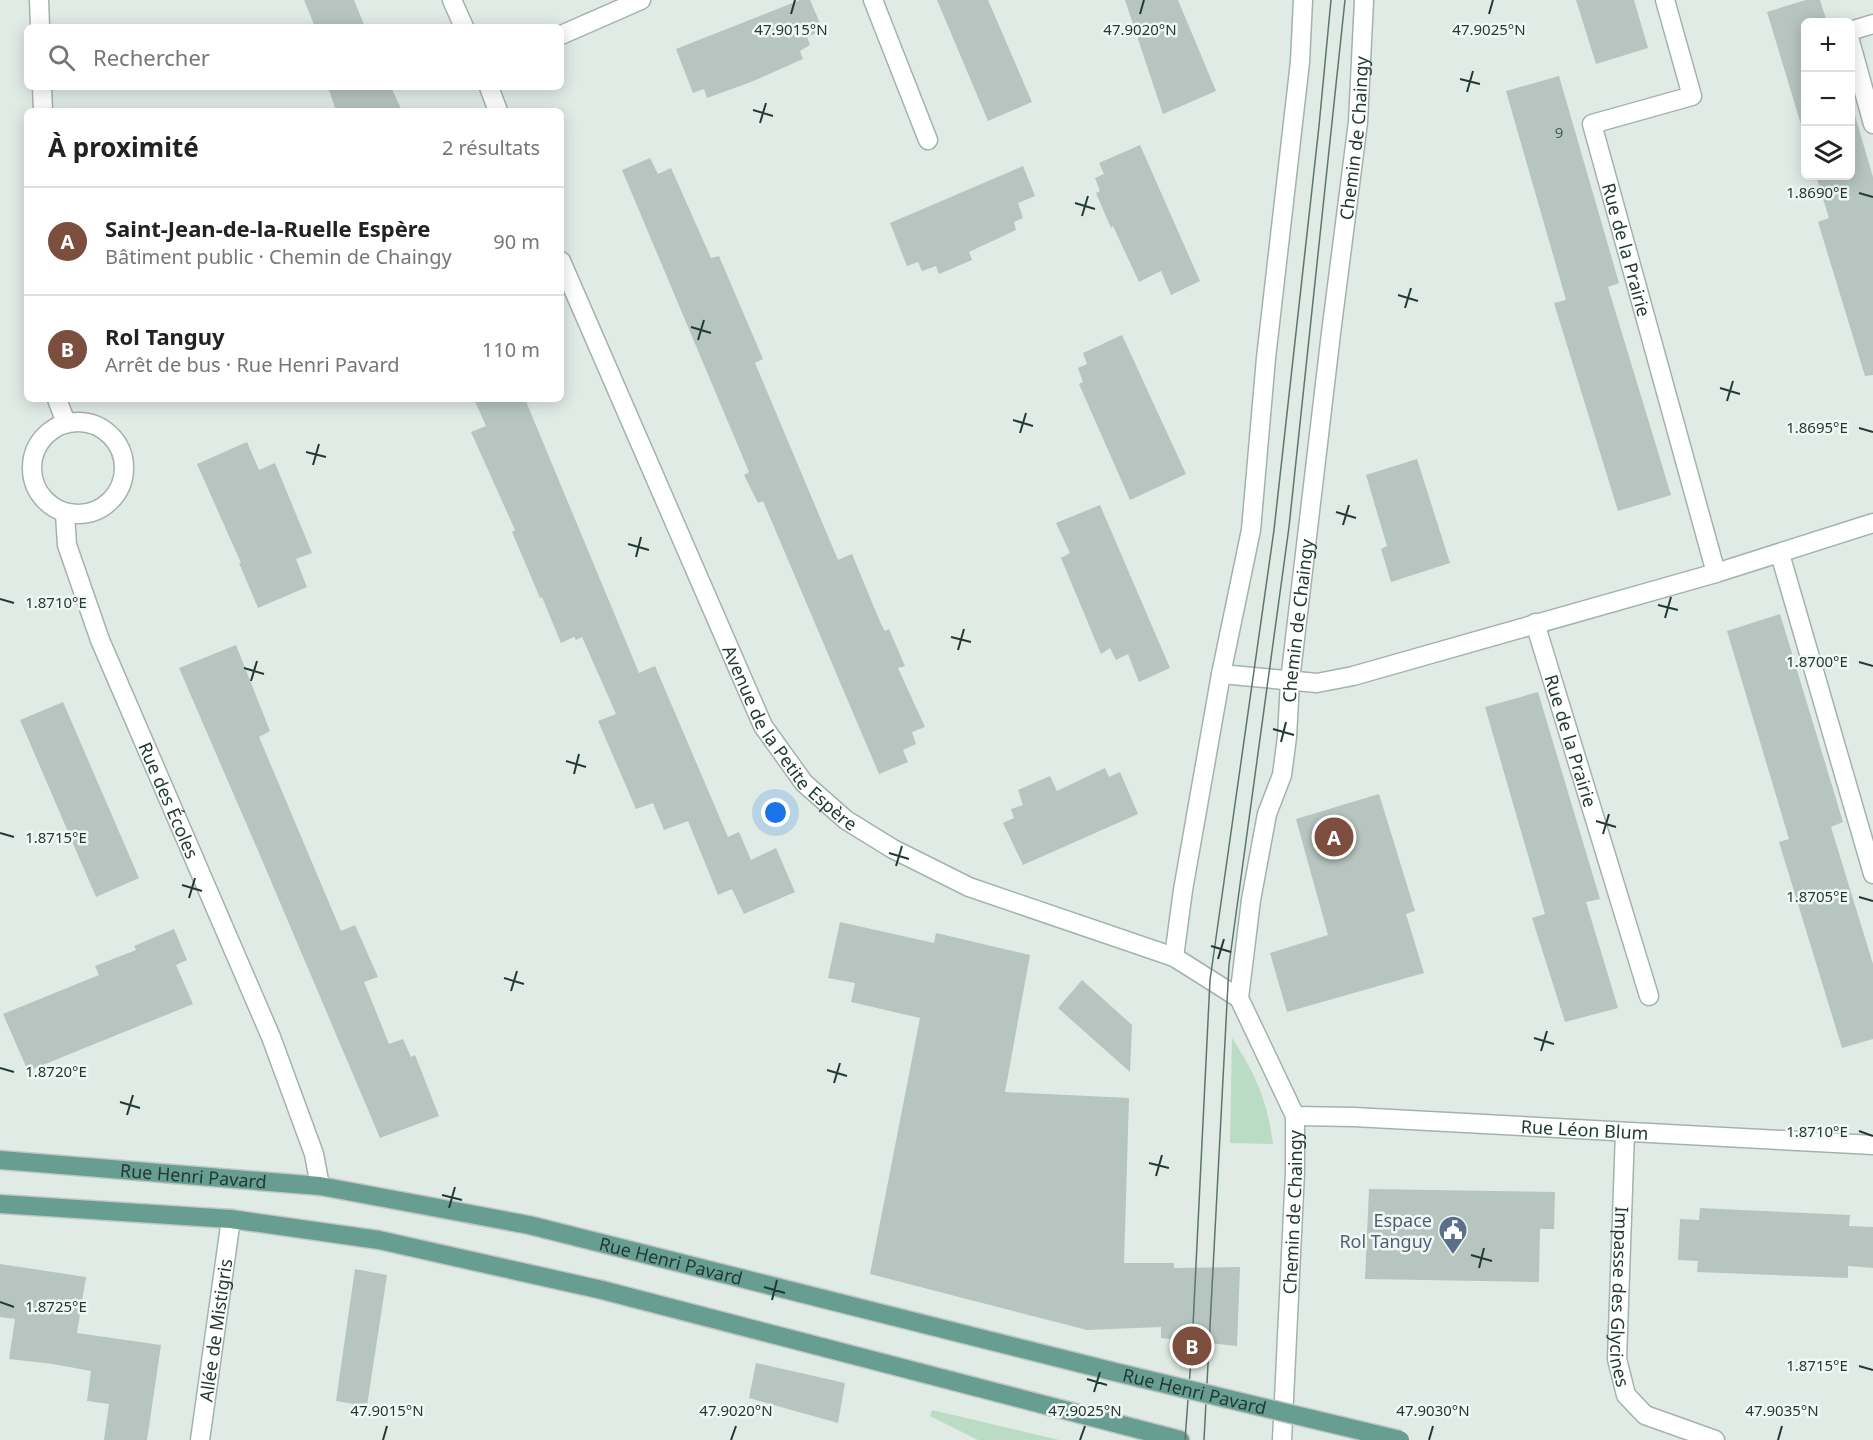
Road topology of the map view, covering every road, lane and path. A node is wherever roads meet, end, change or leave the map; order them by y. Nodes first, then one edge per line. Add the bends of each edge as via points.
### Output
1 (39, 0) edge
2 (452, 0) edge
3 (641, 0) edge
4 (873, 0) edge
5 (1303, 0) edge
6 (1364, 0) edge
7 (1665, 0) edge
8 (40, 24) edge
9 (463, 24) edge
10 (1873, 24) edge
11 (1855, 30) edge
12 (564, 34) edge
13 (1855, 56) edge
14 (42, 90) edge
15 (490, 90) edge
16 (43, 108) edge
17 (497, 108) edge
18 (1873, 124) edge
19 (928, 140) dead end
20 (564, 268) edge
21 (58, 402) edge
22 (66, 423) junction
23 (65, 514) junction
24 (1873, 523) edge
25 (1780, 554) junction
26 (1716, 573) junction
27 (1535, 623) junction
28 (1221, 674) junction
29 (1290, 681) junction
30 (1873, 874) edge
31 (1174, 957) junction
32 (1649, 996) dead end
33 (1239, 998) junction
34 (1295, 1116) junction
35 (1625, 1132) junction
36 (1873, 1145) edge
37 (0, 1160) edge
38 (320, 1186) junction
39 (0, 1204) edge
40 (231, 1219) junction
41 (200, 1440) edge
42 (1180, 1440) edge
43 (1282, 1440) edge
44 (1400, 1440) edge
45 (1715, 1440) edge

1 - 8 street
2 - 9 street
3 - 12 street
4 - 19 street
5 - 28 street via 1300,62 1251,530
6 - 29 street, Chemin de Chaingy via 1358,122
7 - 26 street, Rue de la Prairie via 1692,96 1592,124
10 - 11 street
13 - 18 street
14 - 16 street
15 - 17 street
20 - 31 street, Avenue de la Petite Espère via 762,726 804,783 846,820 943,875 990,895
21 - 22 street
22 - 23 street via 52,429 35,448 31,470 35,488 47,504
22 - 23 street via 93,423 110,434 122,451 124,481 110,503 98,511
23 - 38 street, Rue des Écoles via 67,545 100,640 271,1036 314,1154
24 - 25 street
25 - 26 street
25 - 30 street
26 - 27 street
27 - 29 street via 1353,676 1317,683
27 - 32 street, Rue de la Prairie
28 - 29 street
28 - 31 street
29 - 33 street, Chemin de Chaingy via 1282,775 1267,814
31 - 33 street, Avenue de la Petite Espère
33 - 34 street, Chemin de Chaingy
34 - 35 street, Rue Léon Blum
34 - 43 street, Chemin de Chaingy
35 - 36 street, Rue Léon Blum
35 - 45 street, Impasse des Glycines via 1617,1359 1626,1395 1645,1415
37 - 38 main road, Rue Henri Pavard
38 - 44 main road, Rue Henri Pavard, bridge via 529,1225
39 - 40 main road
40 - 41 street, Allée de Mistigris
40 - 42 main road via 378,1240 602,1290

